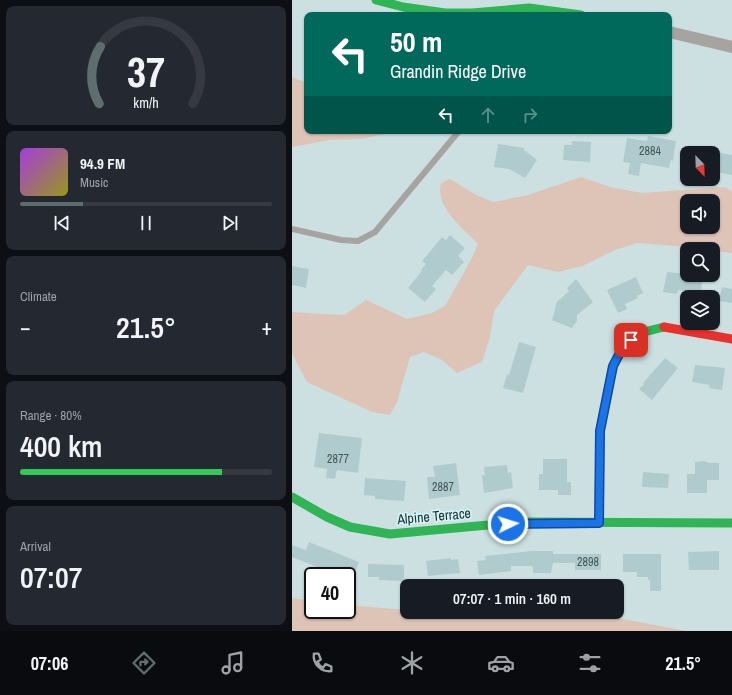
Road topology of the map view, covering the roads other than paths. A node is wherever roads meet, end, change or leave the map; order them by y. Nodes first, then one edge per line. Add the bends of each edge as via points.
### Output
1 (376, 0) edge
2 (513, 12) edge
3 (567, 12) edge
4 (672, 33) edge
5 (732, 47) edge
6 (457, 134) edge
7 (292, 230) edge
8 (732, 339) edge
9 (292, 497) edge
10 (599, 523) junction
11 (732, 523) edge

1 - 2 street via 404,8 436,12
2 - 3 street
4 - 5 street
6 - 7 lane via 375,232 358,241
8 - 10 street via 661,327 640,334 623,347 613,366 600,431
9 - 10 street, Alpine Terrace via 329,520 359,531 374,533 390,534 522,522
10 - 11 street, Alpine Terrace

